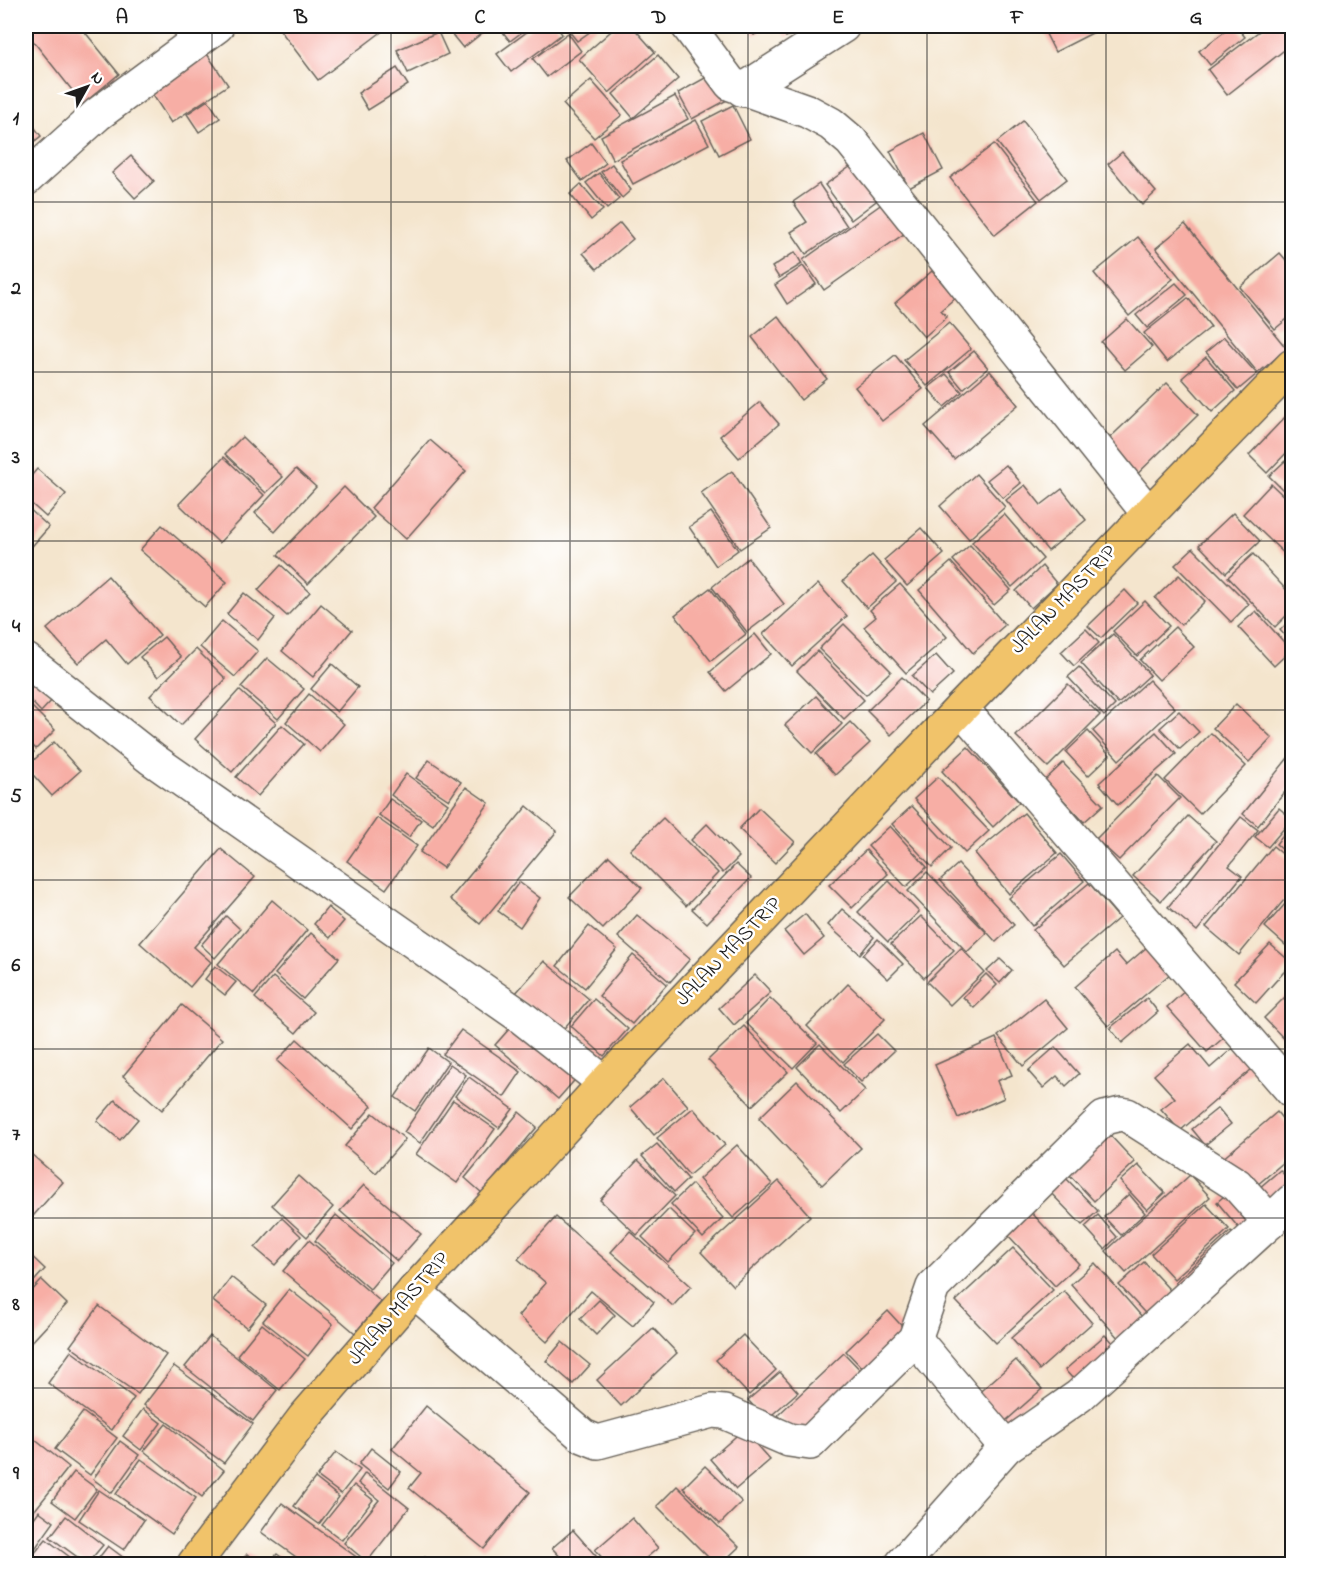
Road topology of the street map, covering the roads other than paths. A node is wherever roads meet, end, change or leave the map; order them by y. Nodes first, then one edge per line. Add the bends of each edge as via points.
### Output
1 (217, 26) edge
2 (688, 26) edge
3 (843, 26) edge
4 (743, 90) junction
5 (26, 179) edge
6 (1293, 366) edge
7 (1148, 513) junction
8 (26, 660) edge
9 (961, 708) junction
10 (604, 1083) junction
11 (1293, 1090) edge
12 (1281, 1211) edge
13 (414, 1291) junction
14 (915, 1339) junction
15 (1006, 1448) junction
16 (194, 1564) edge
17 (902, 1564) edge

1 - 5 street via 98,114
2 - 4 street via 721,74
3 - 4 street
4 - 7 street via 807,111 851,141
6 - 7 main road, JALAN MASTRIP
7 - 9 main road, JALAN MASTRIP
8 - 10 street via 152,759 520,1016
9 - 10 main road, JALAN MASTRIP
9 - 11 street
10 - 13 main road, JALAN MASTRIP
12 - 14 street via 1128,1115 1111,1115 933,1287
12 - 15 street via 1079,1396
13 - 14 street via 583,1436 598,1442 712,1411 724,1412 796,1442 810,1443
13 - 16 main road, JALAN MASTRIP via 304,1418
14 - 15 street
15 - 17 street

